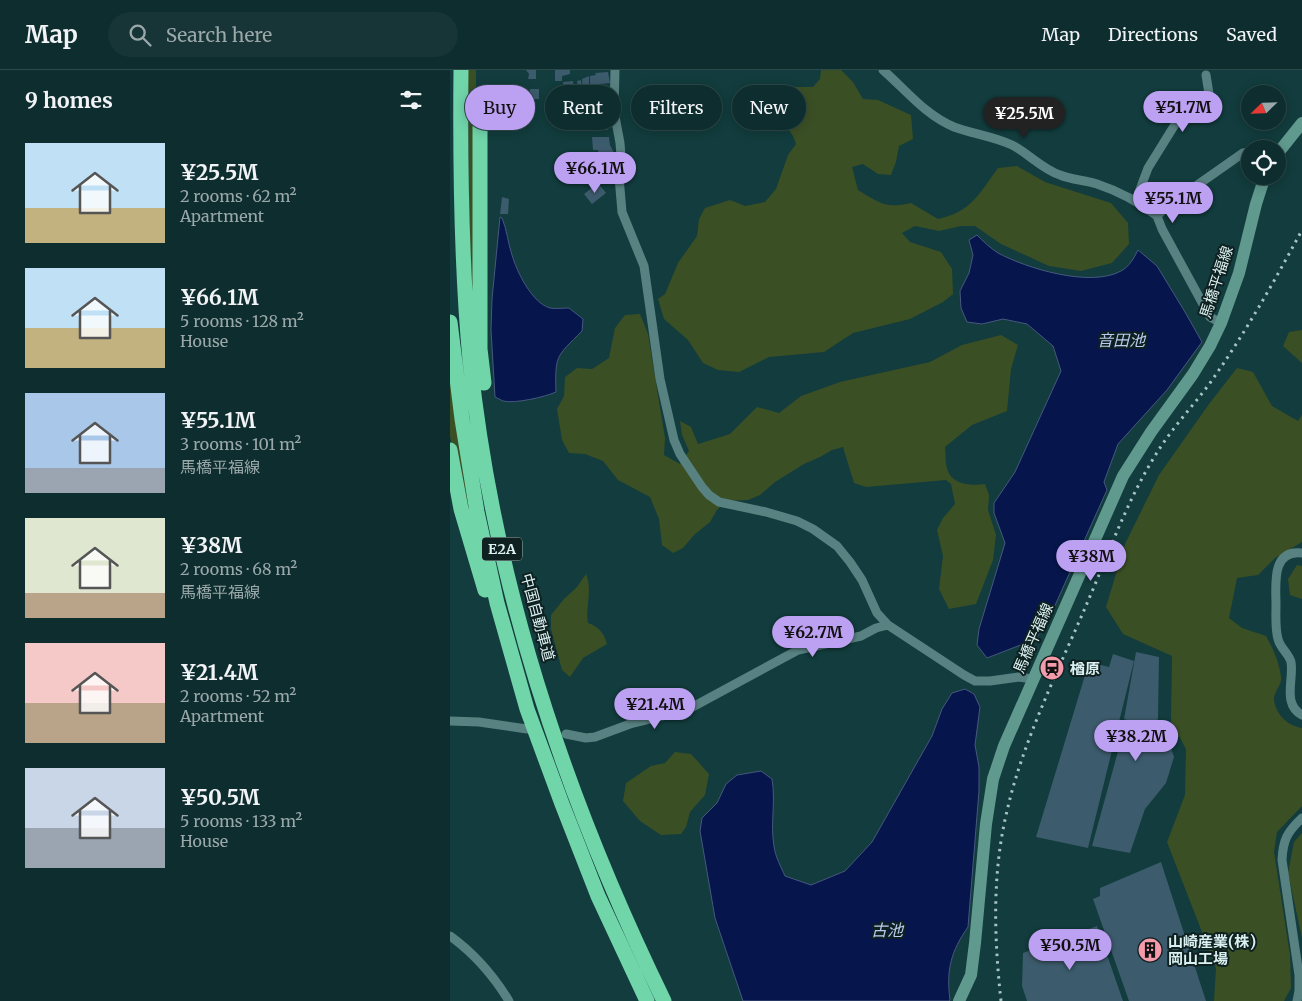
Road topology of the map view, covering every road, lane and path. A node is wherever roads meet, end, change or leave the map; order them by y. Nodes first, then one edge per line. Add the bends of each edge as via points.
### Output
1 (461, 70) edge
2 (615, 70) edge
3 (883, 70) edge
4 (1206, 75) dead end
5 (1302, 123) edge
6 (480, 130) edge
7 (1286, 143) edge
8 (1241, 154) edge
9 (1263, 185) edge
10 (1136, 200) junction
11 (1157, 216) junction
12 (450, 322) edge
13 (1221, 322) junction
14 (450, 450) edge
15 (498, 535) junction
16 (1302, 553) edge
17 (888, 625) junction
18 (1032, 679) junction
19 (527, 708) junction
20 (1302, 715) edge
21 (450, 721) edge
22 (527, 729) dead end
23 (566, 734) dead end
24 (1302, 818) edge
25 (450, 936) edge
26 (509, 1001) edge
27 (647, 1001) edge
28 (664, 1001) edge
29 (959, 1001) edge
30 (1297, 1001) edge

1 - 15 highway, 中国自動車道 / E2A via 462,264 470,362
2 - 17 street via 614,120 620,143 622,212 644,266 660,380 680,454 702,487 719,502 797,521 837,546 862,580 877,613
3 - 10 street via 924,109 952,126 1013,146 1058,175 1096,183
4 - 10 street via 1210,100 1186,110 1178,118 1148,168
5 - 7 main road
6 - 15 highway via 480,349
8 - 11 street via 1166,206
9 - 13 main road, 馬橋平福線 via 1239,273
10 - 11 street
11 - 13 street via 1210,317
12 - 19 highway, E2A via 477,512 497,603
13 - 18 main road, 馬橋平福線 via 1193,374 1123,476
14 - 19 highway via 461,509 496,629
15 - 28 highway, 中国自動車道 / E2A via 543,702 574,794 607,877
16 - 20 street via 1291,553 1281,561 1276,572 1276,631 1278,642 1290,659 1291,704
17 - 18 street via 975,681
17 - 23 street via 861,636 798,650 687,710 630,724 595,737
18 - 29 main road, 馬橋平福線 via 993,779 971,975
19 - 27 highway, E2A via 598,896
21 - 22 street
24 - 30 street via 1288,832 1282,860 1299,974
25 - 26 street via 486,967

